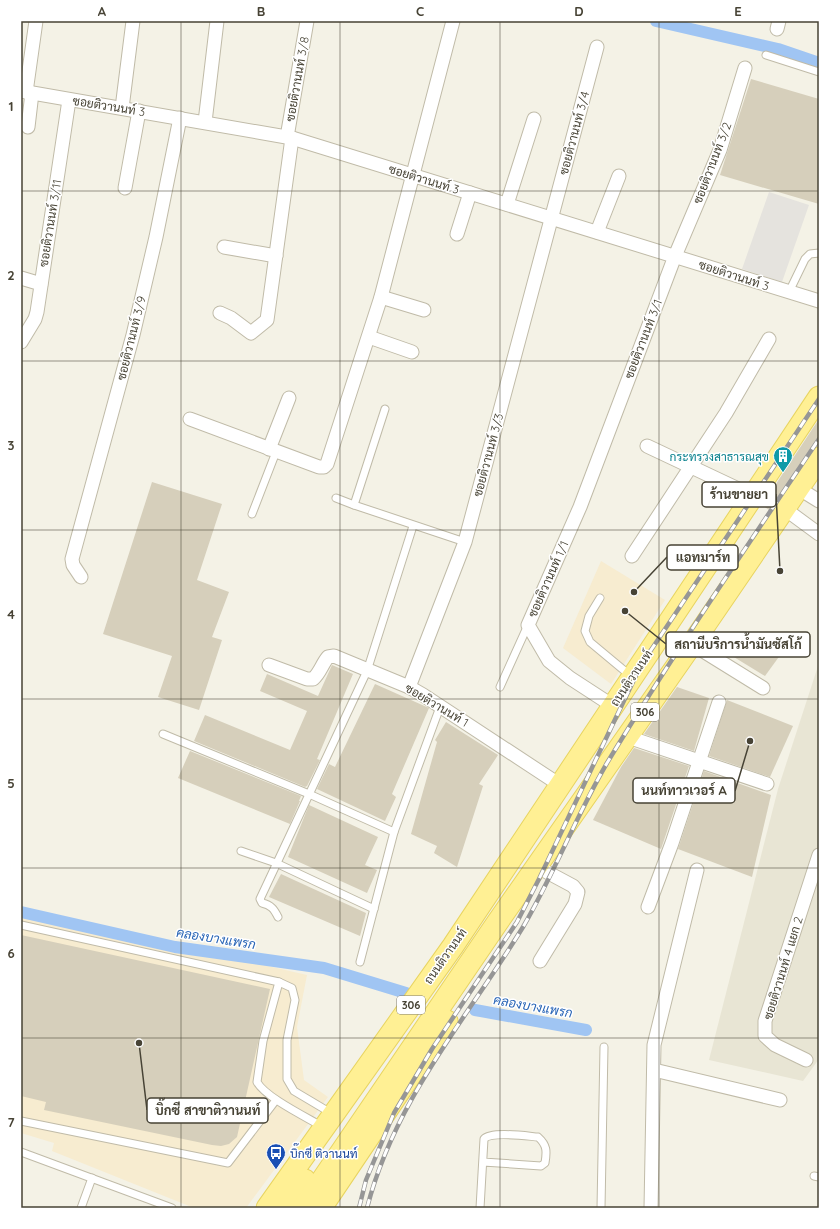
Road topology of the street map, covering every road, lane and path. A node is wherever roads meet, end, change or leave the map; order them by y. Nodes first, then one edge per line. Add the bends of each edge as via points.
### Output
1 (36, 21) edge
2 (133, 21) edge
3 (217, 21) edge
4 (307, 21) edge
5 (453, 21) edge
6 (597, 47) dead end
7 (766, 55) dead end
8 (745, 68) dead end
9 (819, 72) edge
10 (27, 92) edge
11 (69, 100) junction
12 (122, 108) junction
13 (139, 111) junction
14 (180, 118) junction
15 (534, 119) dead end
16 (205, 122) junction
17 (28, 127) dead end
18 (290, 138) junction
19 (412, 175) junction
20 (619, 176) dead end
21 (125, 188) dead end
22 (470, 193) junction
23 (507, 204) junction
24 (551, 218) junction
25 (597, 232) junction
26 (456, 234) dead end
27 (224, 247) dead end
28 (819, 253) edge
29 (276, 256) junction
30 (675, 256) junction
31 (21, 278) edge
32 (41, 284) junction
33 (788, 292) junction
34 (382, 297) junction
35 (819, 302) edge
36 (424, 310) dead end
37 (220, 313) dead end
38 (368, 337) junction
39 (769, 339) dead end
40 (21, 342) edge
41 (412, 352) dead end
42 (819, 397) edge
43 (289, 398) dead end
44 (385, 409) dead end
45 (190, 419) dead end
46 (610, 422) joint
47 (647, 446) dead end
48 (273, 450) junction
49 (819, 458) edge
50 (689, 467) junction
51 (771, 470) junction
52 (798, 488) junction
53 (753, 496) junction
54 (336, 498) dead end
55 (819, 501) edge
56 (354, 505) junction
57 (785, 509) junction
58 (252, 514) dead end
59 (413, 526) junction
60 (819, 534) edge
61 (465, 542) junction
62 (632, 556) dead end
63 (82, 577) dead end
64 (600, 598) dead end
65 (528, 625) junction
66 (692, 644) junction
67 (269, 665) dead end
68 (367, 671) junction
69 (632, 677) junction
70 (409, 687) junction
71 (500, 687) dead end
72 (763, 688) dead end
73 (719, 702) dead end
74 (612, 706) junction
75 (440, 707) junction
76 (162, 734) dead end
77 (628, 737) junction
78 (699, 762) junction
79 (767, 784) dead end
80 (556, 792) junction
81 (309, 794) junction
82 (394, 832) junction
83 (558, 838) junction
84 (241, 851) dead end
85 (819, 855) edge
86 (276, 863) junction
87 (697, 870) dead end
88 (545, 871) junction
89 (648, 907) dead end
90 (374, 909) junction
91 (278, 917) dead end
92 (21, 926) edge
93 (540, 961) dead end
94 (360, 962) dead end
95 (279, 982) junction
96 (604, 1047) dead end
97 (806, 1060) dead end
98 (654, 1070) junction
99 (276, 1100) junction
100 (780, 1100) dead end
101 (343, 1117) junction
102 (21, 1121) edge
103 (21, 1152) edge
104 (483, 1162) junction
105 (92, 1178) junction
106 (81, 1208) edge
107 (172, 1208) edge
108 (267, 1208) edge
109 (286, 1208) edge
110 (303, 1208) edge
111 (322, 1208) edge
112 (480, 1208) edge
113 (601, 1208) edge
114 (651, 1208) edge

1 - 10 street
2 - 12 street
3 - 16 street
4 - 18 street, ซอยติวานนท์ 3/8
5 - 19 street
6 - 24 street, ซอยติวานนท์ 3/4
7 - 9 lane
8 - 30 street, ซอยติวานนท์ 3/2 via 720,150
10 - 11 street, ซอยติวานนท์ 3
10 - 17 street
11 - 12 street, ซอยติวานนท์ 3
11 - 32 street, ซอยติวานนท์ 3/11
12 - 13 street, ซอยติวานนท์ 3
13 - 14 street, ซอยติวานนท์ 3
13 - 21 street
14 - 16 street, ซอยติวานนท์ 3
14 - 63 street, ซอยติวานนท์ 3/9 via 133,335 73,554 73,566
15 - 23 street
16 - 18 street, ซอยติวานนท์ 3
18 - 19 street, ซอยติวานนท์ 3
18 - 29 street, ซอยติวานนท์ 3/8
19 - 22 street, ซอยติวานนท์ 3
19 - 34 street
20 - 25 street
22 - 23 street, ซอยติวานนท์ 3
22 - 26 street
23 - 24 street, ซอยติวานนท์ 3
24 - 25 street, ซอยติวานนท์ 3
24 - 61 street, ซอยติวานนท์ 3/3
25 - 30 street, ซอยติวานนท์ 3
27 - 29 street
28 - 33 lane via 810,254 805,259
29 - 37 street, ซอยติวานนท์ 3/8 via 267,320 250,333
30 - 33 street, ซอยติวานนท์ 3
30 - 46 street, ซอยติวานนท์ 3/1
31 - 32 street
32 - 40 street, ซอยติวานนท์ 3/11 via 35,319
33 - 35 street, ซอยติวานนท์ 3
34 - 36 street
34 - 38 street
38 - 41 street
38 - 48 street via 327,464 319,467
39 - 50 street via 726,413
42 - 51 main road, ถนนติวานนท์ / 306
43 - 48 street
44 - 56 lane
45 - 48 street
46 - 65 street, ซอยติวานนท์ 1/1 via 580,507
47 - 50 street
48 - 58 lane
49 - 52 main road, ถนนติวานนท์ / 306
50 - 53 street
50 - 62 street
51 - 52 main road
51 - 53 main road, ถนนติวานนท์ / 306
52 - 55 street
52 - 57 main road, ถนนติวานนท์ / 306
53 - 69 main road, ถนนติวานนท์ / 306
54 - 56 lane
56 - 59 lane
57 - 60 street
57 - 66 main road, ถนนติวานนท์ / 306
59 - 61 lane
59 - 68 lane
61 - 70 street, ซอยติวานนท์ 3/3
64 - 69 lane via 589,616 585,631 590,642
65 - 71 lane
65 - 74 street, ซอยติวานนท์ 1/1 via 549,661
66 - 72 street
66 - 77 main road, ถนนติวานนท์ / 306
67 - 68 street, ซอยติวานนท์ 1 via 313,679 319,674 328,657 334,656
68 - 70 street, ซอยติวานนท์ 1
68 - 81 lane
69 - 74 main road, ถนนติวานนท์ / 306
70 - 75 street, ซอยติวานนท์ 1
73 - 78 street
74 - 80 main road, ถนนติวานนท์ / 306
75 - 80 street, ซอยติวานนท์ 1 via 476,729
75 - 82 lane
76 - 81 lane
77 - 78 street
77 - 83 main road, ถนนติวานนท์ / 306
78 - 79 street
78 - 89 street
80 - 101 main road, ถนนติวานนท์ / 306 via 495,901
81 - 82 lane
81 - 86 lane
82 - 90 lane
83 - 88 main road, ถนนติวานนท์ / 306
83 - 101 main road, ถนนติวานนท์ / 306 via 497,922
84 - 86 lane
85 - 97 street, ซอยติวานนท์ 4 แยก 2 via 765,1021 765,1036 775,1045
86 - 90 lane
86 - 91 lane via 260,899 262,903 274,909
87 - 98 street via 654,1045
88 - 93 street via 573,886 578,892 575,904
88 - 111 main road, ถนนติวานนท์ / 306
90 - 94 lane
92 - 95 lane
95 - 99 lane via 263,1041 257,1082 260,1088
95 - 101 lane via 292,988 295,1000 288,1040 288,1079 294,1091
96 - 113 lane
98 - 100 street
98 - 114 street
99 - 101 lane
99 - 102 lane via 228,1162
101 - 108 main road, ถนนติวานนท์ / 306
101 - 109 main road, ถนนติวานนท์
101 - 110 main road, ถนนติวานนท์
103 - 105 lane
104 - 104 lane via 541,1166 545,1163 547,1149 538,1137 495,1134 484,1139
104 - 112 lane
105 - 106 lane
105 - 107 lane

